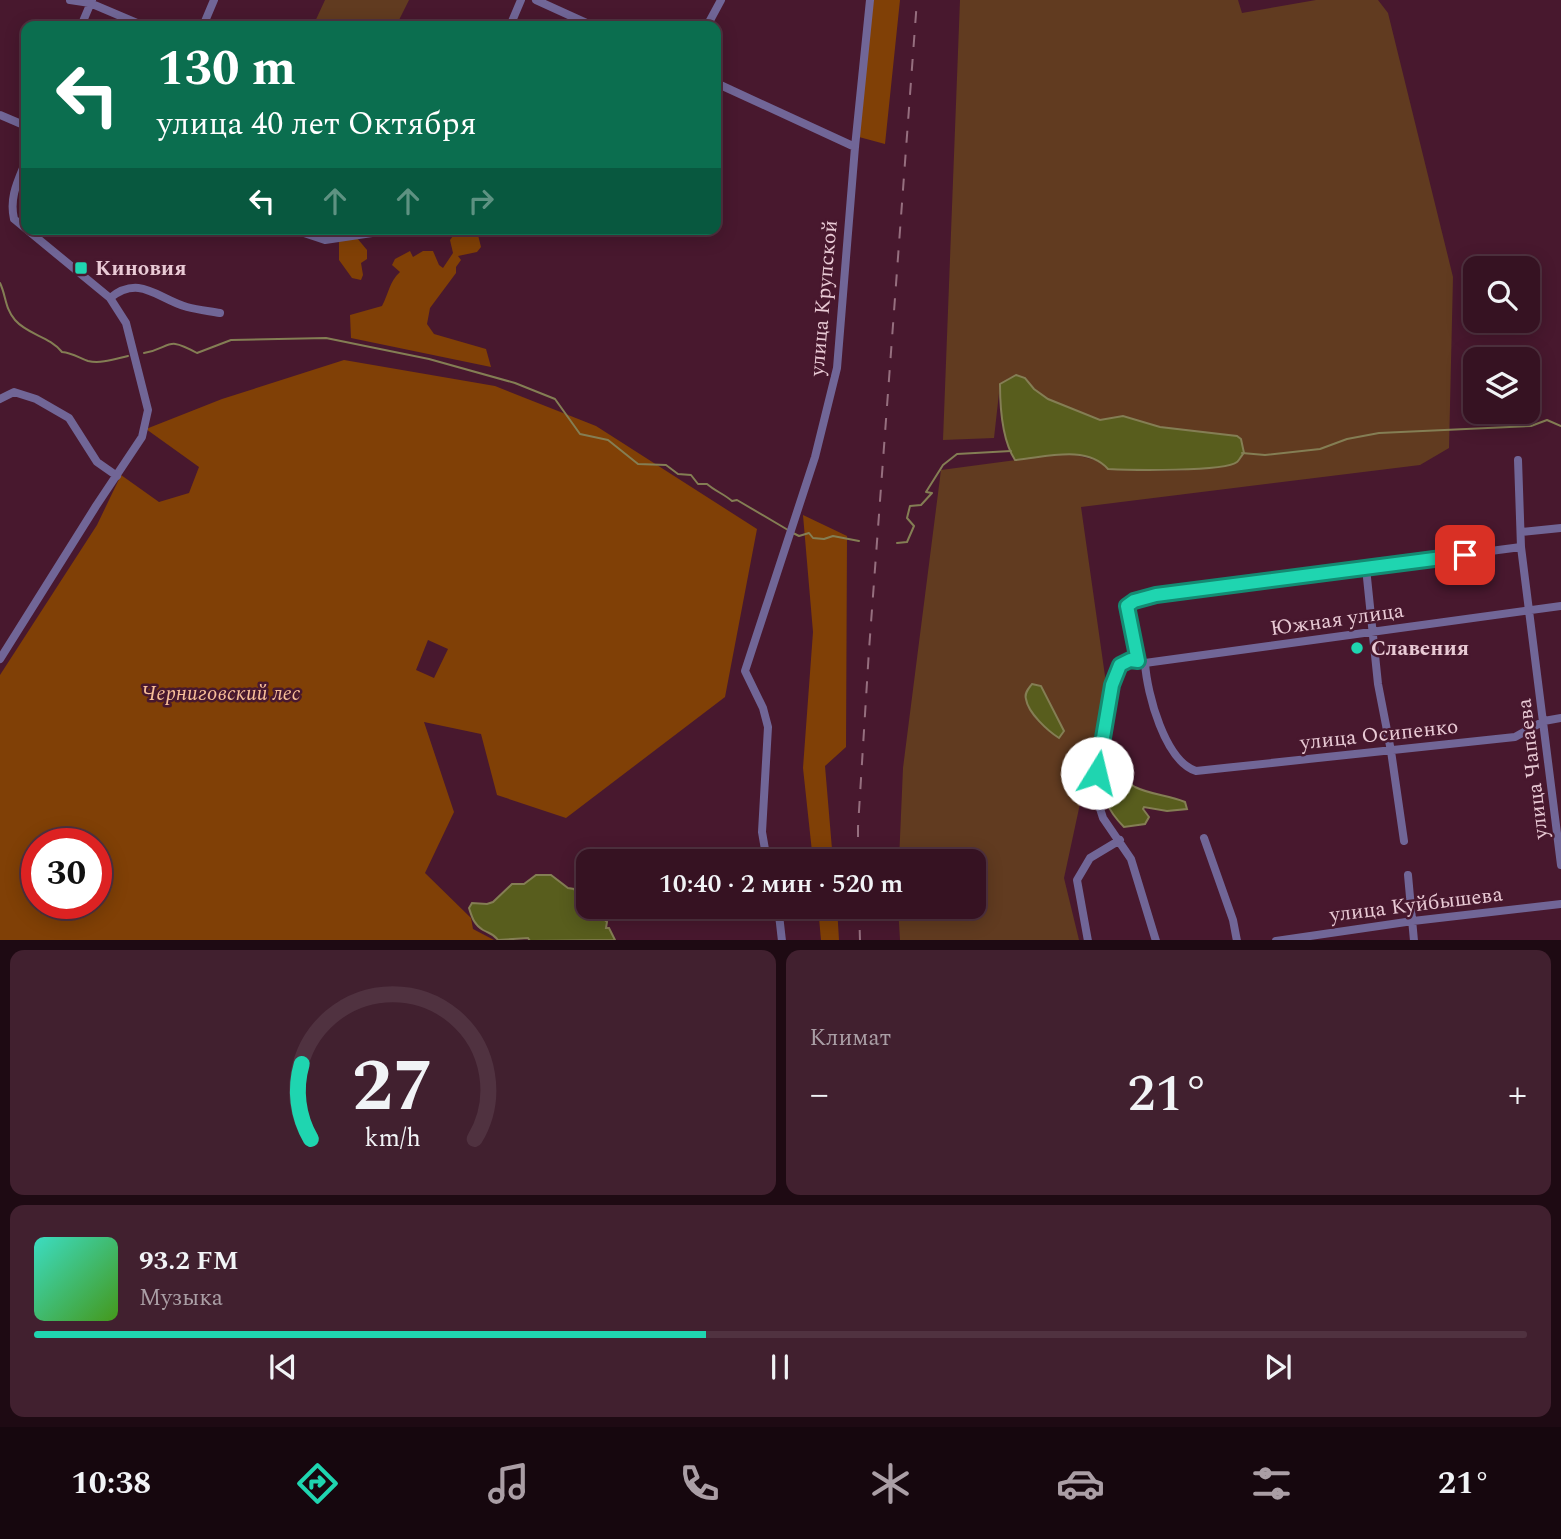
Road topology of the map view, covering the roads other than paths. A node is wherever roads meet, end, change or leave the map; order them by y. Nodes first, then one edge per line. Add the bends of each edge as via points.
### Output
1 (70, 0) edge
2 (214, 0) edge
3 (522, 0) edge
4 (536, 0) edge
5 (721, 0) edge
6 (870, 0) edge
7 (91, 2) edge
8 (83, 21) edge
9 (133, 21) edge
10 (205, 21) edge
11 (512, 21) edge
12 (582, 21) edge
13 (710, 21) edge
14 (721, 85) edge
15 (0, 115) edge
16 (21, 124) edge
17 (855, 147) junction
18 (21, 175) edge
19 (21, 225) edge
20 (33, 235) edge
21 (310, 235) edge
22 (359, 235) edge
23 (110, 298) junction
24 (220, 313) dead end
25 (0, 399) edge
26 (1518, 460) dead end
27 (117, 476) junction
28 (1561, 528) edge
29 (1521, 532) junction
30 (1521, 547) junction
31 (1366, 568) junction
32 (1561, 606) edge
33 (1529, 610) junction
34 (1371, 632) junction
35 (0, 659) edge
36 (1141, 662) junction
37 (1561, 718) edge
38 (1545, 721) junction
39 (1391, 751) junction
40 (1204, 838) dead end
41 (1120, 840) junction
42 (1404, 841) dead end
43 (765, 849) edge
44 (1561, 866) edge
45 (1408, 875) dead end
46 (1561, 904) edge
47 (780, 919) edge
48 (1413, 920) junction
49 (782, 940) edge
50 (1088, 940) edge
51 (1156, 940) edge
52 (1237, 940) edge
53 (1276, 940) edge
54 (1414, 940) edge

1 - 7 street
2 - 10 street
3 - 11 street
4 - 12 street
5 - 13 street
6 - 17 street, улица Крупской
7 - 8 street
7 - 9 street
14 - 17 street
15 - 16 street
17 - 43 street, улица Крупской via 837,368 815,457 745,671 768,727
18 - 19 street via 11,204 14,219
20 - 23 street
21 - 22 street via 325,240
23 - 24 street via 133,286 186,307
23 - 27 street via 127,323 148,410 142,437
25 - 27 street via 14,393 36,399 69,418 97,462
26 - 29 street, улица Чапаева
27 - 35 street
28 - 29 street
29 - 30 street, улица Чапаева
30 - 31 street
30 - 33 street, улица Чапаева
31 - 34 street
31 - 36 street via 1134,601 1127,606
32 - 33 street, Южная улица
33 - 34 street, Южная улица
33 - 38 street, улица Чапаева
34 - 36 street, Южная улица
34 - 39 street
36 - 39 street, улица Осипенко via 1174,755 1196,771
36 - 41 street, Южная улица via 1130,660 1120,665 1112,685 1097,773 1103,818
37 - 38 street, улица Осипенко
38 - 39 street, улица Осипенко via 1515,737
38 - 44 street, улица Чапаева
39 - 42 street
40 - 52 street
41 - 50 street via 1090,858 1077,880
41 - 51 street via 1131,859
45 - 48 street
46 - 48 street, улица Куйбышева
47 - 49 street
48 - 53 street, улица Куйбышева
48 - 54 street

